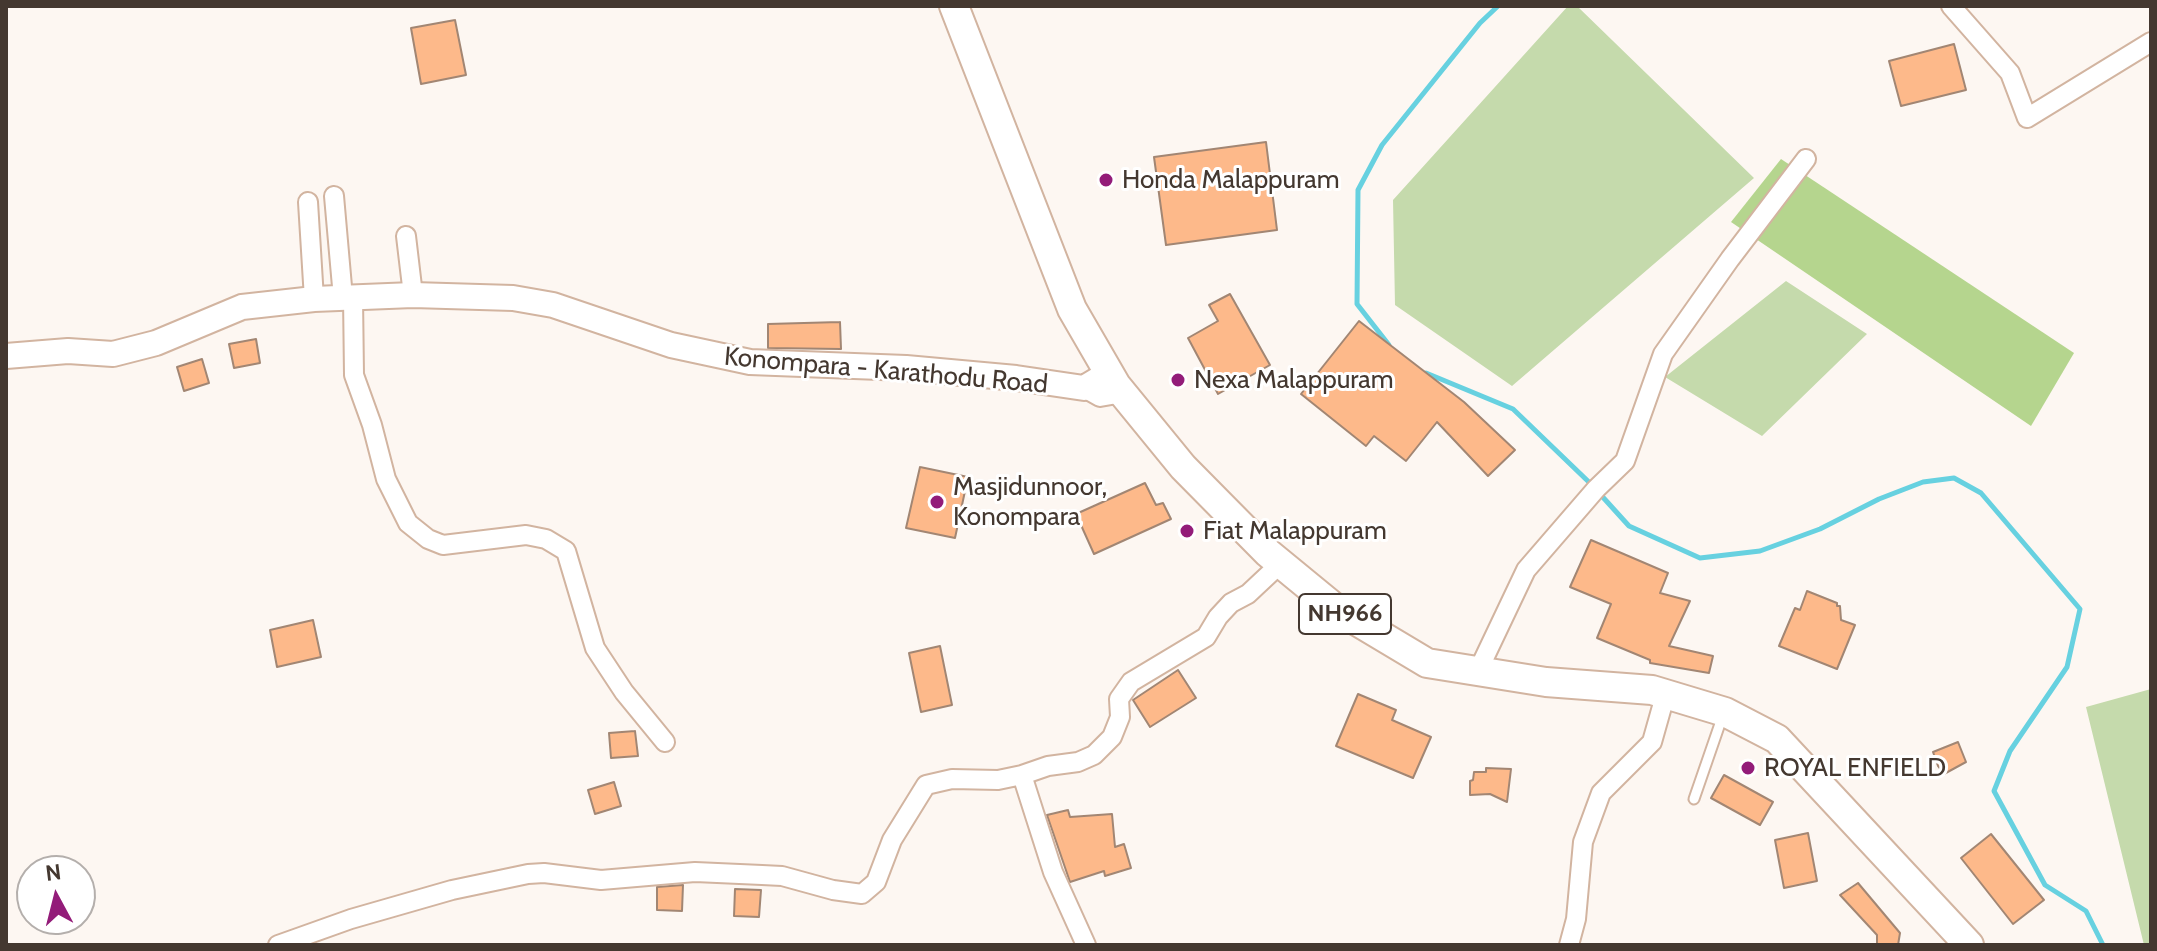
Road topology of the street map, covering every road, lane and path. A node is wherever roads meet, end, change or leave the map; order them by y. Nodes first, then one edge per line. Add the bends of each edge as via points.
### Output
1 (954, 6) edge
2 (1951, 6) edge
3 (2151, 42) edge
4 (1806, 159) dead end
5 (334, 196) dead end
6 (308, 202) dead end
7 (406, 236) dead end
8 (413, 295) junction
9 (348, 297) junction
10 (314, 299) junction
11 (6, 356) edge
12 (1116, 383) junction
13 (1280, 564) junction
14 (1478, 671) junction
15 (1665, 696) junction
16 (1725, 712) junction
17 (665, 742) dead end
18 (1022, 775) junction
19 (1694, 799) dead end
20 (278, 945) edge
21 (1086, 945) edge
22 (1569, 945) edge
23 (1969, 945) edge

1 - 12 highway, NH966 via 1072,309
2 - 3 street via 2010,73 2027,118
4 - 14 street via 1663,354 1625,461 1526,570
5 - 9 street
6 - 10 street
7 - 8 street
8 - 9 main road, Konompara - Karathodu Road
8 - 12 main road, Konompara - Karathodu Road via 513,298 553,305 682,348 750,362 962,373 1084,388
9 - 10 main road, Konompara - Karathodu Road
9 - 17 street via 354,375 386,479 408,523 443,545 526,535 566,551 595,648
10 - 11 main road, Konompara - Karathodu Road via 242,307 156,343 113,354
12 - 13 highway, NH966 via 1183,467
13 - 14 highway, NH966 via 1335,608 1427,663
13 - 18 street via 1231,603 1206,637 1131,682 1119,699 1120,717 1112,737 1094,755
14 - 15 highway, NH966 via 1652,690
15 - 16 highway, NH966
15 - 22 street via 1652,742 1601,793 1583,842
16 - 19 lane
16 - 23 highway, NH966 via 1777,739
18 - 20 street via 926,785 892,840 876,882 862,894 782,876 695,872 601,880 528,874 452,890
18 - 21 street via 1053,872

